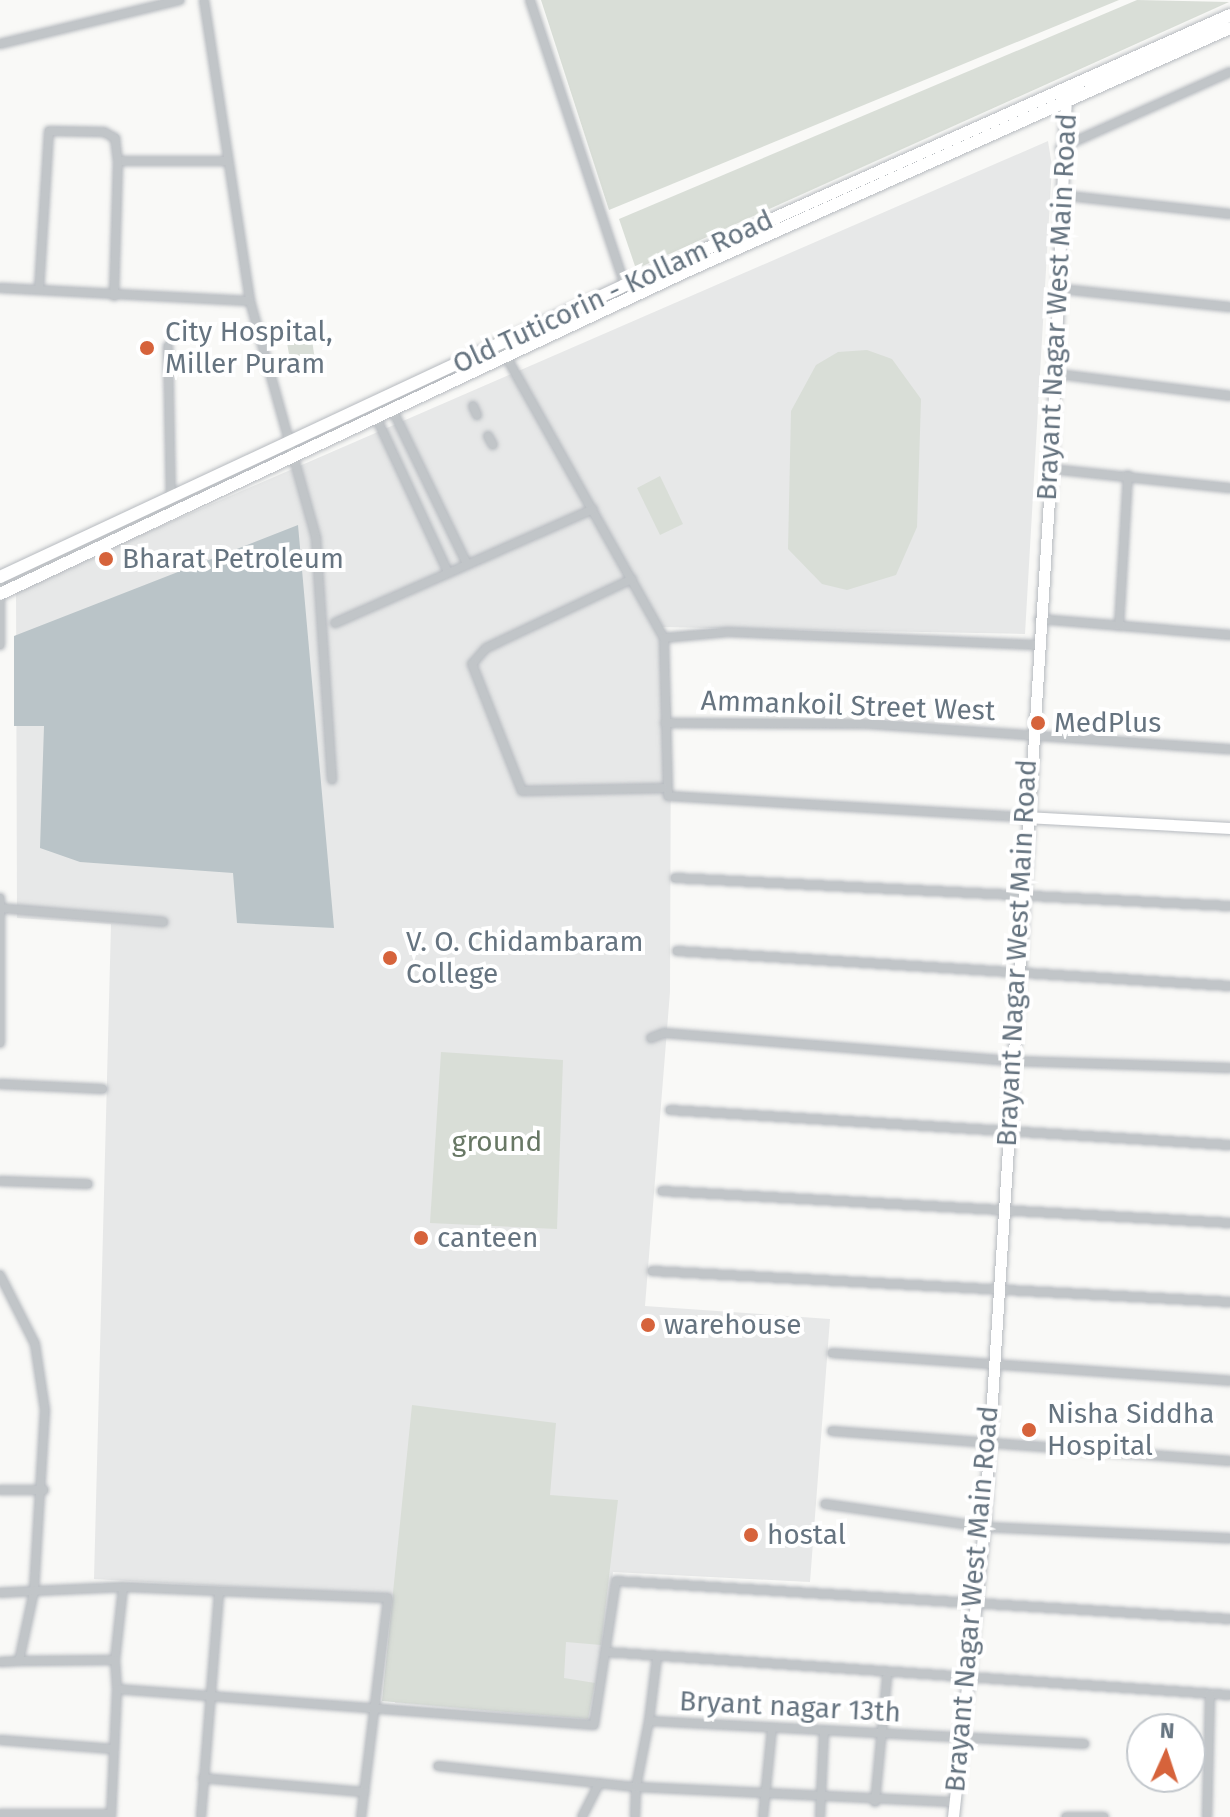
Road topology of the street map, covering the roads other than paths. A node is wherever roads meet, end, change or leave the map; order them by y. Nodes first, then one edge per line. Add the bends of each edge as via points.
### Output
1 (180, 0) edge
2 (204, 0) edge
3 (530, 0) edge
4 (1230, 15) edge
5 (1230, 28) edge
6 (0, 44) edge
7 (1230, 72) edge
8 (1066, 94) junction
9 (1059, 148) junction
10 (118, 161) junction
11 (228, 161) junction
12 (1057, 195) junction
13 (1230, 214) edge
14 (625, 285) junction
15 (0, 288) edge
16 (1061, 289) junction
17 (39, 290) junction
18 (114, 296) junction
19 (250, 301) junction
20 (1230, 307) edge
21 (499, 344) junction
22 (168, 346) dead end
23 (506, 356) junction
24 (1057, 374) junction
25 (1230, 396) edge
26 (392, 409) junction
27 (376, 417) junction
28 (290, 442) junction
29 (292, 458) junction
30 (1051, 469) junction
31 (1128, 475) junction
32 (1230, 478) edge
33 (1229, 488) edge
34 (171, 498) junction
35 (593, 509) junction
36 (467, 564) junction
37 (448, 572) junction
38 (632, 579) junction
39 (0, 586) edge
40 (1038, 619) junction
41 (335, 623) dead end
42 (1119, 626) junction
43 (1230, 635) edge
44 (664, 638) junction
45 (0, 645) edge
46 (1037, 645) junction
47 (665, 723) junction
48 (1030, 735) junction
49 (1230, 749) edge
50 (332, 779) dead end
51 (663, 788) junction
52 (1025, 817) junction
53 (1230, 828) edge
54 (675, 878) dead end
55 (1022, 892) junction
56 (0, 898) edge
57 (1230, 906) edge
58 (0, 908) edge
59 (163, 922) dead end
60 (677, 951) dead end
61 (1017, 975) junction
62 (1230, 986) edge
63 (651, 1038) dead end
64 (0, 1043) edge
65 (1011, 1061) junction
66 (1230, 1068) edge
67 (0, 1084) edge
68 (103, 1089) dead end
69 (670, 1110) dead end
70 (1007, 1134) junction
71 (1230, 1145) edge
72 (0, 1181) edge
73 (88, 1184) dead end
74 (662, 1191) dead end
75 (1003, 1208) junction
76 (1230, 1223) edge
77 (652, 1271) dead end
78 (1, 1279) edge
79 (996, 1290) junction
80 (1230, 1302) edge
81 (832, 1353) dead end
82 (992, 1366) junction
83 (1230, 1381) edge
84 (832, 1431) dead end
85 (986, 1448) junction
86 (1230, 1461) edge
87 (0, 1490) edge
88 (44, 1490) junction
89 (825, 1504) dead end
90 (984, 1527) junction
91 (1230, 1538) edge
92 (123, 1587) junction
93 (34, 1591) junction
94 (0, 1593) edge
95 (219, 1593) junction
96 (977, 1600) junction
97 (1230, 1619) edge
98 (605, 1652) junction
99 (657, 1657) junction
100 (115, 1660) junction
101 (19, 1661) junction
102 (0, 1662) edge
103 (887, 1677) junction
104 (965, 1681) junction
105 (117, 1689) junction
106 (207, 1693) junction
107 (1210, 1694) junction
108 (1230, 1695) edge
109 (376, 1706) junction
110 (649, 1721) junction
111 (772, 1728) junction
112 (824, 1731) junction
113 (880, 1734) junction
114 (956, 1737) junction
115 (0, 1740) edge
116 (1084, 1744) dead end
117 (113, 1749) junction
118 (438, 1766) dead end
119 (203, 1778) junction
120 (599, 1783) junction
121 (636, 1787) junction
122 (364, 1792) junction
123 (765, 1799) junction
124 (821, 1801) junction
125 (875, 1802) junction
126 (954, 1802) junction
127 (0, 1814) edge
128 (111, 1815) edge
129 (201, 1817) edge
130 (361, 1817) edge
131 (582, 1817) edge
132 (635, 1817) edge
133 (763, 1817) edge
134 (820, 1817) edge
135 (953, 1817) edge
136 (1066, 1817) edge
137 (1104, 1817) edge
138 (1207, 1817) edge

1 - 6 street
2 - 11 street
3 - 14 street
4 - 8 main road, Old Tuticorin - Kollam Road
5 - 8 main road
7 - 9 street
8 - 9 street, Brayant Nagar West Main Road
8 - 14 main road, Old Tuticorin - Kollam Road
8 - 23 main road
9 - 12 street, Brayant Nagar West Main Road
10 - 11 street
10 - 17 street via 115,138 104,132 49,131
10 - 18 street
11 - 19 street
12 - 13 street
12 - 16 street, Brayant Nagar West Main Road
14 - 21 main road, Old Tuticorin - Kollam Road
15 - 17 street
16 - 20 street
16 - 24 street, Brayant Nagar West Main Road
17 - 18 street
18 - 19 street
19 - 28 street
21 - 23 street
21 - 28 main road, Old Tuticorin - Kollam Road
22 - 34 street
23 - 26 main road
23 - 35 street
24 - 25 street
24 - 30 street, Brayant Nagar West Main Road
26 - 27 main road
26 - 36 street
27 - 29 main road
27 - 37 street
28 - 29 street
28 - 34 main road, Old Tuticorin - Kollam Road
29 - 39 main road
29 - 50 street via 316,538
30 - 31 street
30 - 40 street, Brayant Nagar West Main Road
31 - 33 street
31 - 42 street
32 - 33 street
34 - 39 main road, Old Tuticorin - Kollam Road
35 - 36 street
35 - 38 street
36 - 37 street
37 - 41 street
38 - 44 street
38 - 51 street via 486,648 472,664 522,791
39 - 45 street
40 - 42 street
40 - 46 street, Brayant Nagar West Main Road
42 - 43 street
44 - 46 street via 728,632
44 - 47 street
46 - 48 street, Brayant Nagar West Main Road
47 - 48 street, Ammankoil Street West via 868,724
47 - 51 street
48 - 49 street, Ammankoil Street West
48 - 52 street, Brayant Nagar West Main Road
51 - 52 street via 679,795
52 - 53 street
52 - 55 street, Brayant Nagar West Main Road
54 - 55 street
55 - 57 street
55 - 61 street, Brayant Nagar West Main Road
56 - 58 street
58 - 59 street
58 - 64 street
60 - 61 street
61 - 62 street
61 - 65 street, Brayant Nagar West Main Road
63 - 65 street via 664,1033
65 - 66 street
65 - 70 street, Brayant Nagar West Main Road
67 - 68 street
69 - 70 street
70 - 71 street
70 - 75 street, Brayant Nagar West Main Road
72 - 73 street
74 - 75 street
75 - 76 street
75 - 79 street, Brayant Nagar West Main Road
77 - 79 street
78 - 88 street via 35,1344
79 - 80 street
79 - 82 street, Brayant Nagar West Main Road
81 - 82 street
82 - 83 street
82 - 85 street, Brayant Nagar West Main Road
84 - 85 street
85 - 86 street
85 - 90 street, Brayant Nagar West Main Road
87 - 88 street
88 - 93 street
89 - 90 street
90 - 91 street
90 - 96 street, Brayant Nagar West Main Road
92 - 93 street
92 - 95 street
92 - 100 street
93 - 94 street
93 - 101 street
95 - 106 street
95 - 109 street via 388,1598
96 - 97 street
96 - 98 street via 616,1581
96 - 104 street, Brayant Nagar West Main Road
98 - 99 street
98 - 109 street via 594,1725
99 - 103 street
99 - 110 street
100 - 101 street
100 - 105 street
101 - 102 street
103 - 104 street
103 - 113 street
104 - 107 street
104 - 114 street, Brayant Nagar West Main Road
105 - 106 street
105 - 117 street
106 - 109 street
106 - 119 street
107 - 108 street
107 - 138 street
109 - 122 street
110 - 111 street, Bryant nagar 13th
110 - 121 street, Bryant nagar 13th
111 - 112 street, Bryant nagar 13th
111 - 123 street
112 - 113 street, Bryant nagar 13th
112 - 124 street
113 - 114 street, Bryant nagar 13th
113 - 125 street
114 - 116 street, Bryant nagar 13th
114 - 126 street, Brayant Nagar West Main Road
115 - 117 street
117 - 128 street
118 - 120 street
119 - 122 street
119 - 129 street
120 - 121 street
120 - 131 street
121 - 123 street
121 - 132 street, Bryant nagar 13th
122 - 130 street
123 - 124 street
123 - 133 street
124 - 125 street
124 - 134 street
125 - 126 street
126 - 135 street, Brayant Nagar West Main Road
127 - 128 street
136 - 137 street

